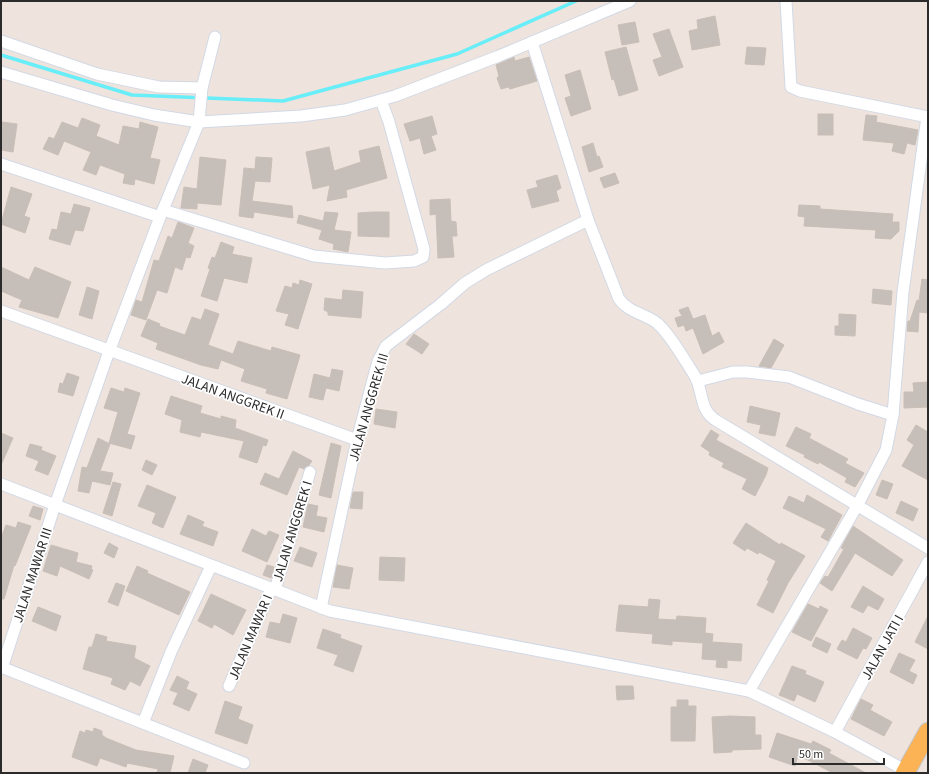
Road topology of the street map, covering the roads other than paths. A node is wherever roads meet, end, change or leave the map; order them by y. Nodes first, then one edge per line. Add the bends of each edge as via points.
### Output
1 (630, 1) edge
2 (786, 1) edge
3 (215, 38) dead end
4 (1, 41) edge
5 (532, 42) junction
6 (1, 72) edge
7 (201, 93) junction
8 (381, 100) junction
9 (928, 117) edge
10 (199, 118) junction
11 (1, 164) edge
12 (162, 214) junction
13 (588, 220) junction
14 (1, 310) edge
15 (109, 351) junction
16 (698, 381) junction
17 (893, 415) junction
18 (357, 440) junction
19 (310, 472) dead end
20 (1, 484) edge
21 (55, 504) junction
22 (857, 506) junction
23 (928, 548) edge
24 (928, 562) edge
25 (211, 566) junction
26 (273, 589) junction
27 (321, 608) junction
28 (1, 667) edge
29 (229, 686) dead end
30 (749, 691) junction
31 (143, 723) junction
32 (835, 732) junction
33 (928, 732) edge
34 (244, 762) dead end
35 (907, 772) edge

1 - 5 street
2 - 9 street via 791,87
3 - 7 street, JALAN MAWAR III
4 - 7 street via 98,74
5 - 8 street
5 - 13 street
6 - 10 street via 154,115
7 - 10 street, JALAN MAWAR III
8 - 10 street via 345,110 301,116
8 - 12 street via 424,249 423,256 414,260 385,263 314,256
9 - 17 street via 903,292
10 - 12 street, JALAN MAWAR III
11 - 12 street
12 - 15 street, JALAN MAWAR III
13 - 16 street via 619,299 628,309 650,319 662,329
13 - 18 street, JALAN ANGGREK III via 465,283 386,346 378,361
14 - 15 street, JALAN ANGGREK II
15 - 18 street, JALAN ANGGREK II
15 - 21 street, JALAN MAWAR III
16 - 17 street via 733,372 789,377
16 - 22 street via 704,408 711,417
17 - 22 street via 886,450
18 - 27 street, JALAN ANGGREK III
19 - 26 street, JALAN ANGGREK I
20 - 21 street
21 - 25 street
21 - 28 street, JALAN MAWAR III
22 - 23 street
22 - 30 street
24 - 32 street, JALAN JATI I
25 - 26 street
25 - 31 street via 171,652
26 - 27 street
26 - 29 street, JALAN MAWAR I
27 - 30 street
28 - 31 street
30 - 32 street
31 - 34 street
32 - 35 street
33 - 35 main road

